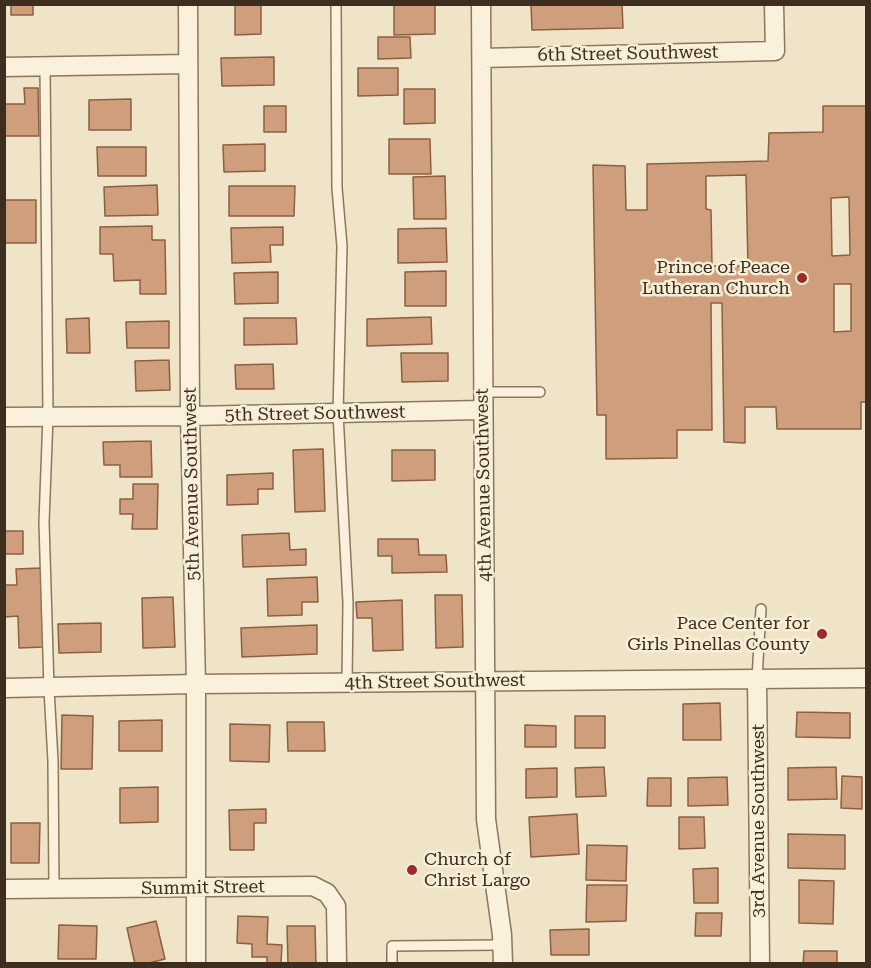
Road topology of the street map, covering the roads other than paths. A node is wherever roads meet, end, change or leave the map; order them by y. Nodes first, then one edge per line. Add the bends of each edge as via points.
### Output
1 (188, 4) edge
2 (336, 4) edge
3 (481, 4) edge
4 (774, 4) edge
5 (482, 58) junction
6 (188, 64) junction
7 (45, 66) junction
8 (4, 67) edge
9 (482, 392) junction
10 (540, 393) dead end
11 (482, 410) junction
12 (338, 413) junction
13 (48, 416) junction
14 (190, 416) junction
15 (4, 417) edge
16 (761, 609) dead end
17 (867, 678) edge
18 (757, 679) junction
19 (486, 681) junction
20 (347, 683) junction
21 (196, 684) junction
22 (4, 688) edge
23 (49, 688) junction
24 (196, 888) junction
25 (4, 889) edge
26 (54, 889) junction
27 (502, 945) junction
28 (196, 963) edge
29 (337, 963) edge
30 (392, 963) edge
31 (503, 963) edge
32 (760, 963) edge

1 - 6 street, 5th Avenue Southwest
2 - 12 lane via 337,188 342,246
3 - 5 street, 4th Avenue Southwest
4 - 5 street, 6th Street Southwest via 775,51
5 - 9 street, 4th Avenue Southwest
6 - 7 street
6 - 14 street, 5th Avenue Southwest
7 - 8 street
7 - 13 lane
9 - 10 lane
9 - 11 street, 4th Avenue Southwest
11 - 12 street, 5th Street Southwest
11 - 19 street, 4th Avenue Southwest
12 - 14 street, 5th Street Southwest
12 - 20 lane via 348,603
13 - 14 street, 5th Street Southwest
13 - 15 street, 5th Street Southwest
13 - 23 lane via 44,522
14 - 21 street, 5th Avenue Southwest
16 - 18 lane
17 - 18 street, 4th Street Southwest
18 - 19 street, 4th Street Southwest
18 - 32 street, 3rd Avenue Southwest
19 - 20 street, 4th Street Southwest
19 - 27 street, 4th Avenue Southwest via 486,819
20 - 21 street, 4th Street Southwest
21 - 23 street, 4th Street Southwest
21 - 24 street, 5th Avenue Southwest
22 - 23 street, 4th Street Southwest
23 - 26 lane
24 - 26 street, Summit Street
24 - 28 street, 5th Avenue Southwest
24 - 29 street, Summit Street via 313,886 327,893 336,906
25 - 26 street, Summit Street
27 - 30 lane via 392,946
27 - 31 street, 4th Avenue Southwest

